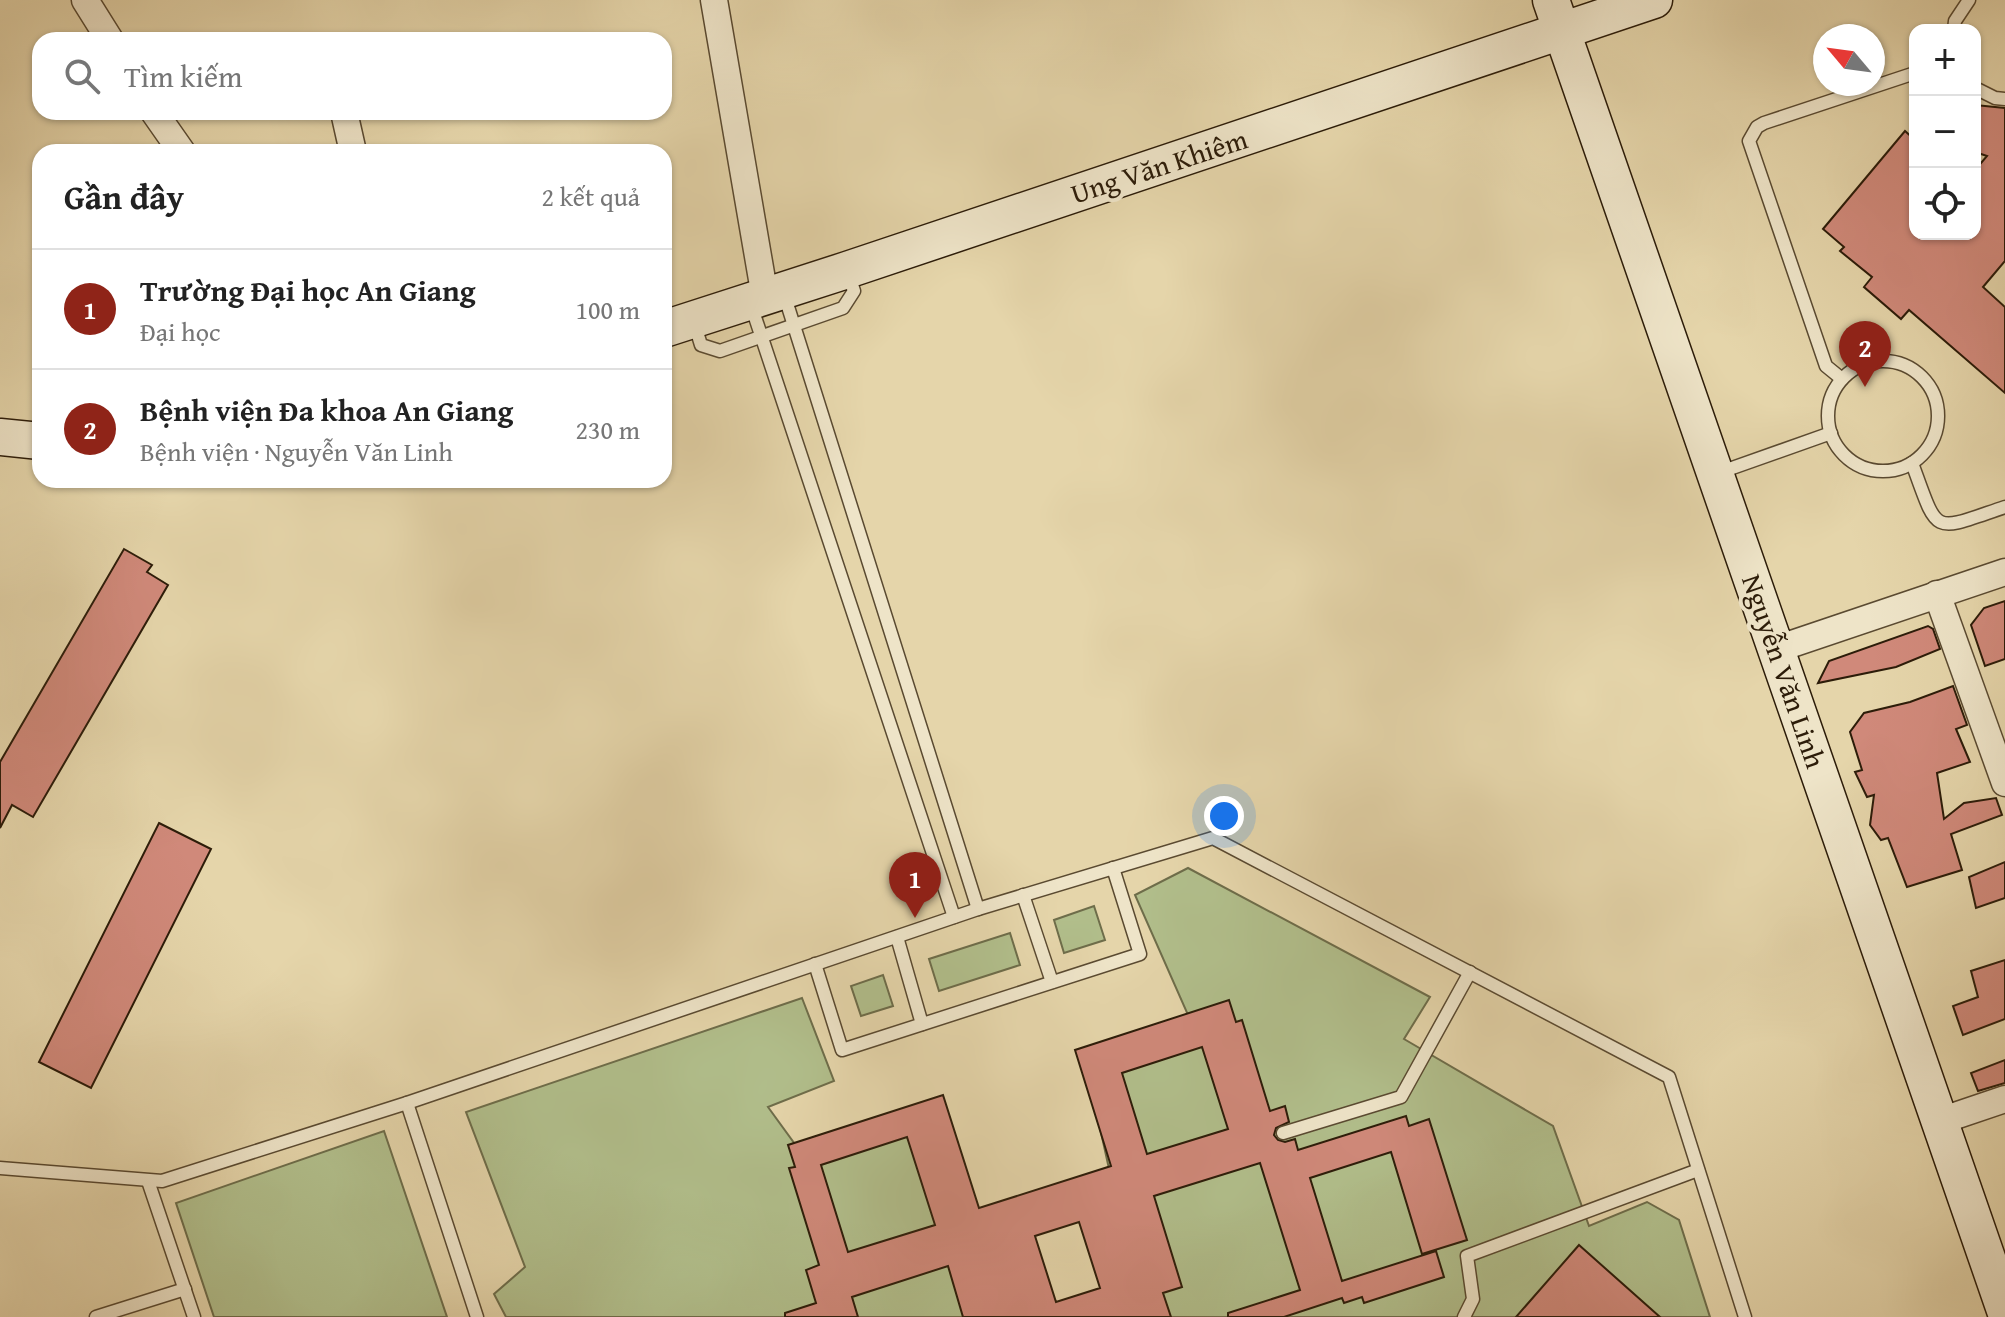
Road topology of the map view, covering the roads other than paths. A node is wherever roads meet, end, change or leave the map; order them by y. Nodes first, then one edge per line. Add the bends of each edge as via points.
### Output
1 (85, 0) edge
2 (714, 0) edge
3 (1654, 0) edge
4 (1969, 0) edge
5 (1556, 16) edge
6 (1955, 24) edge
7 (105, 32) edge
8 (1909, 75) edge
9 (1981, 91) edge
10 (2005, 99) edge
11 (160, 120) edge
12 (346, 120) edge
13 (176, 144) edge
14 (351, 144) edge
15 (847, 270) junction
16 (766, 296) junction
17 (679, 324) edge
18 (794, 325) junction
19 (761, 337) junction
20 (1842, 379) junction
21 (1831, 433) junction
22 (0, 437) edge
23 (32, 440) edge
24 (1912, 463) junction
25 (1715, 474) junction
26 (2005, 507) edge
27 (2005, 572) edge
28 (1937, 594) junction
29 (1777, 649) junction
30 (1995, 727) edge
31 (2005, 783) edge
32 (1113, 868) junction
33 (1023, 895) junction
34 (978, 909) junction
35 (954, 917) junction
36 (897, 937) junction
37 (815, 964) junction
38 (1470, 972) junction
39 (1052, 982) junction
40 (922, 1024) junction
41 (2005, 1099) edge
42 (407, 1103) junction
43 (1940, 1121) junction
44 (1283, 1133) dead end
45 (0, 1168) edge
46 (1698, 1170) junction
47 (148, 1181) junction
48 (185, 1289) junction
49 (2005, 1310) edge
50 (96, 1317) edge
51 (194, 1317) edge
52 (477, 1317) edge
53 (1464, 1317) edge
54 (1745, 1317) edge

1 - 7 street
2 - 16 street
3 - 5 street, Ung Văn Khiêm
4 - 6 lane
5 - 15 street, Ung Văn Khiêm
5 - 25 street, Nguyễn Văn Linh
8 - 20 lane via 1764,123 1749,141 1826,366
9 - 10 lane
11 - 13 street
12 - 14 street
15 - 16 street, Ung Văn Khiêm
15 - 18 lane via 854,291 843,308
16 - 17 street, Ung Văn Khiêm
16 - 18 lane
16 - 19 lane
17 - 19 lane via 701,345 720,351
18 - 19 lane
18 - 34 lane
19 - 35 lane
20 - 21 lane via 1828,414
20 - 24 lane via 1856,367 1894,361 1926,380 1939,415 1935,434
21 - 24 lane via 1849,460 1864,468 1897,470
21 - 25 lane
22 - 23 street
24 - 26 lane via 1931,515 1939,523 1951,525
25 - 29 street, Nguyễn Văn Linh
27 - 28 street
28 - 29 street
28 - 30 street
29 - 43 street, Nguyễn Văn Linh
30 - 31 street
32 - 33 lane
32 - 38 lane via 1213,838
32 - 39 lane via 1140,954
33 - 34 lane
33 - 39 lane
34 - 35 lane
35 - 36 lane
36 - 37 lane
36 - 40 lane
37 - 40 lane via 842,1050
37 - 42 lane
38 - 44 lane via 1401,1097
38 - 46 lane via 1669,1077
39 - 40 lane
41 - 43 street
42 - 47 lane via 162,1181
42 - 52 lane
43 - 49 street, Nguyễn Văn Linh
45 - 47 lane
46 - 53 lane via 1467,1256 1473,1299
46 - 54 lane
47 - 48 lane
48 - 50 lane
48 - 51 lane

